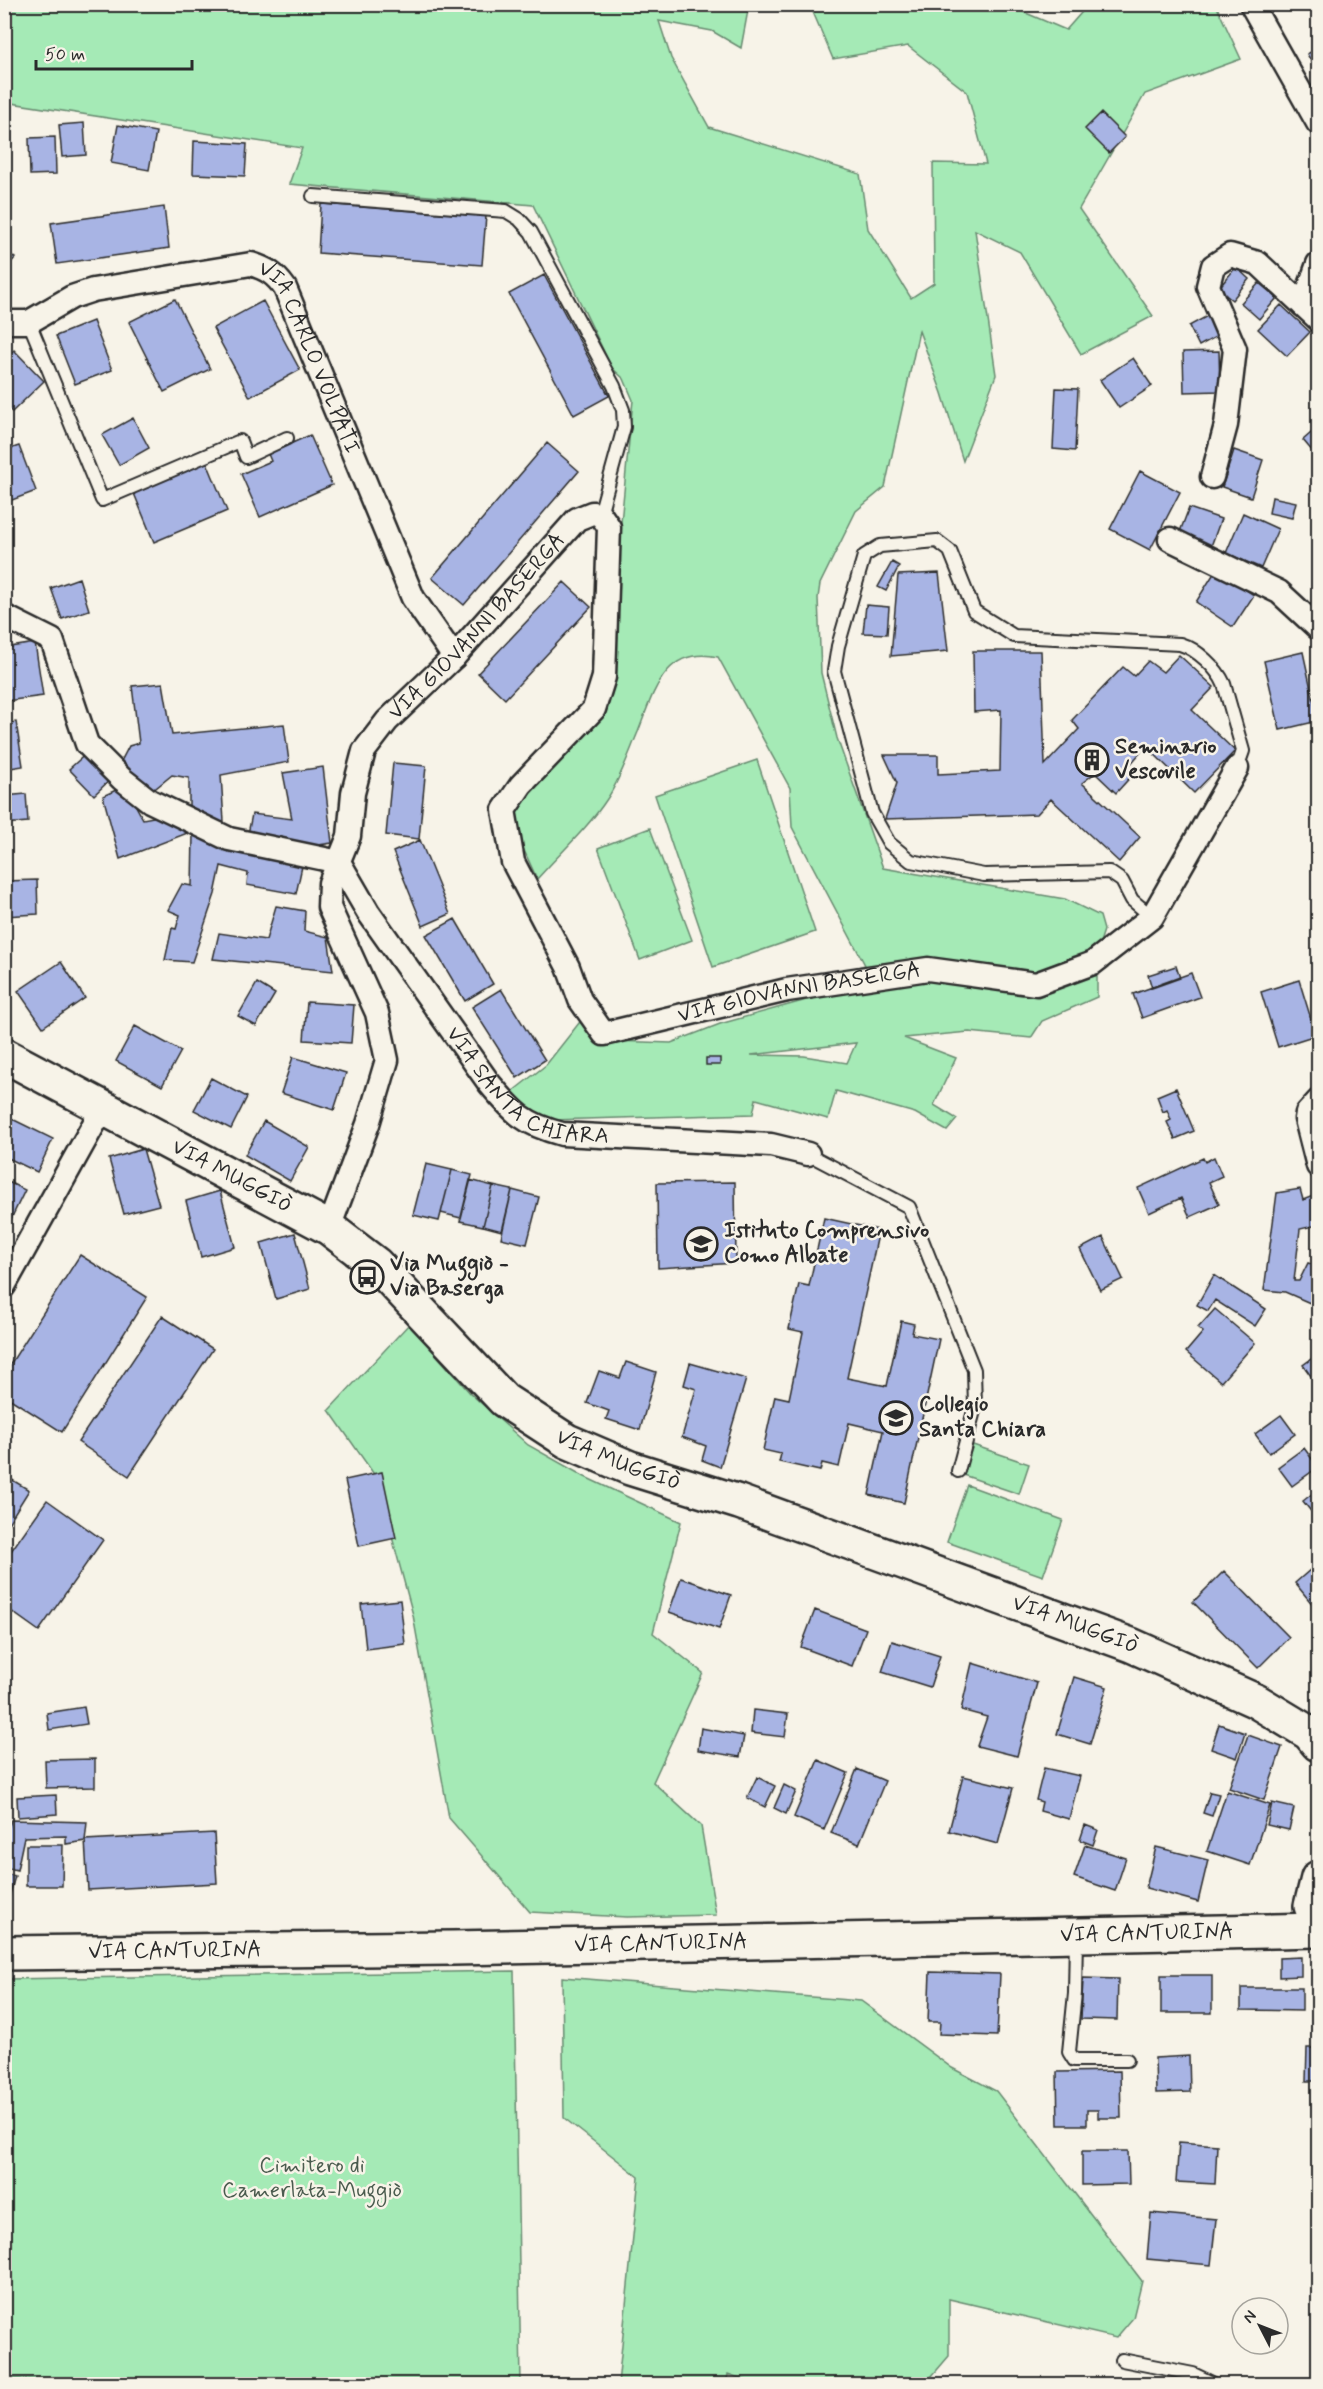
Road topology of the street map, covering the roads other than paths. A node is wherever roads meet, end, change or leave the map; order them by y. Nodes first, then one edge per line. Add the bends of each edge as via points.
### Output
1 (1251, 4) edge
2 (1318, 123) edge
3 (313, 196) dead end
4 (1318, 264) edge
5 (1311, 312) edge
6 (4, 322) edge
7 (29, 322) junction
8 (287, 438) dead end
9 (1212, 477) dead end
10 (600, 514) junction
11 (1170, 539) dead end
12 (4, 616) edge
13 (1318, 628) edge
14 (454, 657) junction
15 (1238, 768) joint
16 (339, 862) junction
17 (1152, 917) junction
18 (4, 1055) edge
19 (104, 1106) junction
20 (1307, 1107) edge
21 (808, 1154) joint
22 (1318, 1166) edge
23 (329, 1228) junction
24 (4, 1286) edge
25 (958, 1471) dead end
26 (1315, 1738) edge
27 (1317, 1908) edge
28 (1076, 1936) junction
29 (4, 1953) edge
30 (1127, 2060) dead end
31 (1122, 2360) dead end
32 (1214, 2385) edge

1 - 2 street
3 - 10 lane via 506,211 531,232 614,386 623,410 624,428
4 - 5 street
5 - 9 street via 1258,263 1230,255 1214,266 1208,286 1235,349 1226,425
6 - 7 street
7 - 8 lane via 102,500 240,441 246,457
7 - 14 street, VIA CARLO VOLPATI via 72,297 93,290 250,264 267,269 285,288 413,598
10 - 14 street, VIA GIOVANNI BASERGA via 576,519
10 - 17 street, VIA GIOVANNI BASERGA via 609,527 609,539 604,676 594,710 521,785 504,810 513,862 568,967 579,1000 604,1034 787,990 928,969 1036,984 1093,963
11 - 13 street via 1279,592
12 - 16 street via 52,640 87,744 150,801 229,839
14 - 16 street, VIA GIOVANNI BASERGA via 387,721 364,751 353,794 350,836
15 - 17 street, VIA GIOVANNI BASERGA
15 - 17 lane via 1243,751 1220,674 1189,646 1014,636 974,611 950,551 937,541 880,546 864,556 834,671 872,813 889,843 911,861 984,875 1109,872 1122,881 1132,900
16 - 21 street, VIA SANTA CHIARA via 368,912 489,1083 507,1105 533,1126 562,1134 771,1145
16 - 23 street, VIA GIOVANNI BASERGA via 330,883 329,907 377,1013 387,1060 369,1124
18 - 19 street, VIA MUGGIÒ
19 - 23 street, VIA MUGGIÒ
19 - 24 street
20 - 22 street
21 - 25 lane via 909,1207 974,1370 975,1407
23 - 26 street, VIA MUGGIÒ via 376,1264 504,1400 567,1441 630,1468 750,1506 1131,1645 1256,1701
27 - 28 street, VIA CANTURINA via 1278,1930
28 - 29 street, VIA CANTURINA
28 - 30 lane via 1069,2052 1074,2060
31 - 32 lane via 1193,2374

